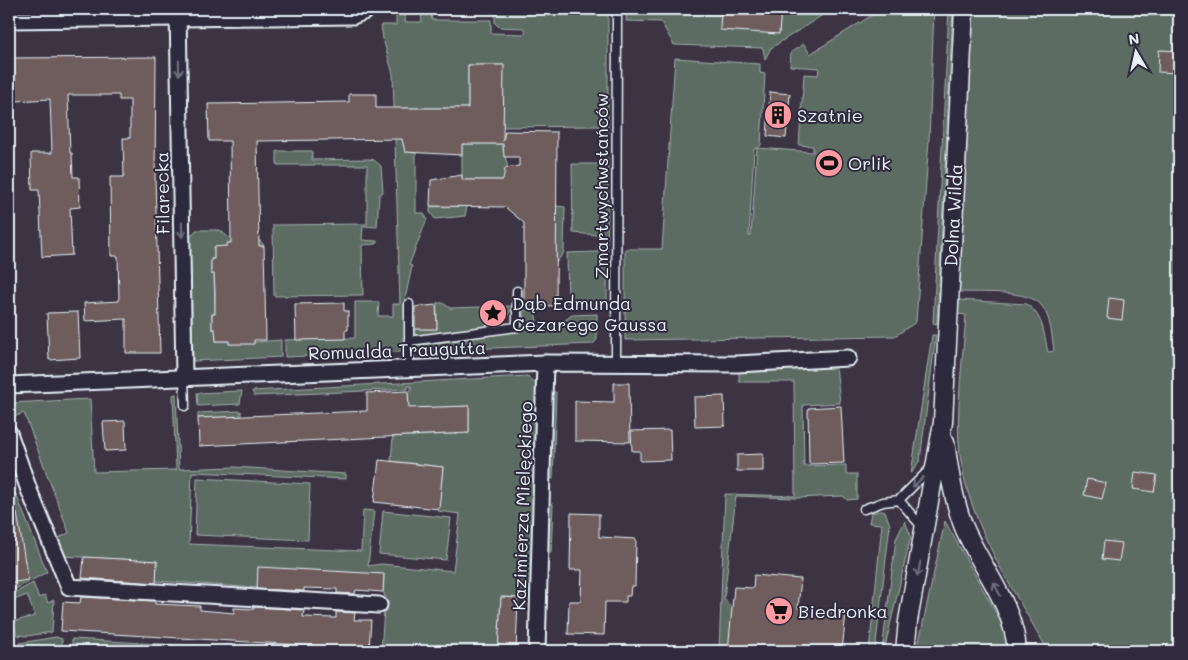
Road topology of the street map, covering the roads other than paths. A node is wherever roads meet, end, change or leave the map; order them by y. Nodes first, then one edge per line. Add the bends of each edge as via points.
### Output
1 (617, 9) edge
2 (964, 9) edge
3 (366, 10) edge
4 (178, 14) edge
5 (9, 20) edge
6 (517, 291) dead end
7 (409, 304) dead end
8 (409, 341) junction
9 (848, 358) dead end
10 (545, 363) junction
11 (616, 363) junction
12 (409, 368) junction
13 (184, 377) junction
14 (9, 385) edge
15 (185, 406) dead end
16 (943, 422) junction
17 (9, 433) edge
18 (936, 463) junction
19 (899, 500) junction
20 (864, 509) dead end
21 (925, 530) junction
22 (379, 605) dead end
23 (1009, 613) junction
24 (908, 621) junction
25 (536, 651) edge
26 (892, 651) edge
27 (906, 651) edge
28 (1017, 651) edge
29 (1030, 651) edge

1 - 11 lane, Zmartwychwstańców
2 - 16 street, Dolna Wilda
3 - 4 street via 354,16
4 - 5 street
4 -> 13 street, Filarecka
6 - 8 lane via 517,327
7 - 8 lane
8 - 12 lane
9 - 11 street, Romualda Traugutta via 738,364
10 - 11 street, Romualda Traugutta
10 - 12 street, Romualda Traugutta
10 - 25 street, Kazimierza Mielęckiego
12 - 13 street, Romualda Traugutta
13 - 14 street, Romualda Traugutta
13 - 15 lane
16 - 18 street, Dolna Wilda
23 -> 16 street, Dolna Wilda via 963,524 952,487
17 - 22 street via 69,588
18 -> 19 lane
18 - 21 street, Dolna Wilda
19 - 20 lane
19 - 21 lane
21 -> 24 street, Dolna Wilda
23 - 28 street, Dolna Wilda
23 - 29 street
24 - 26 street
24 - 27 street, Dolna Wilda

